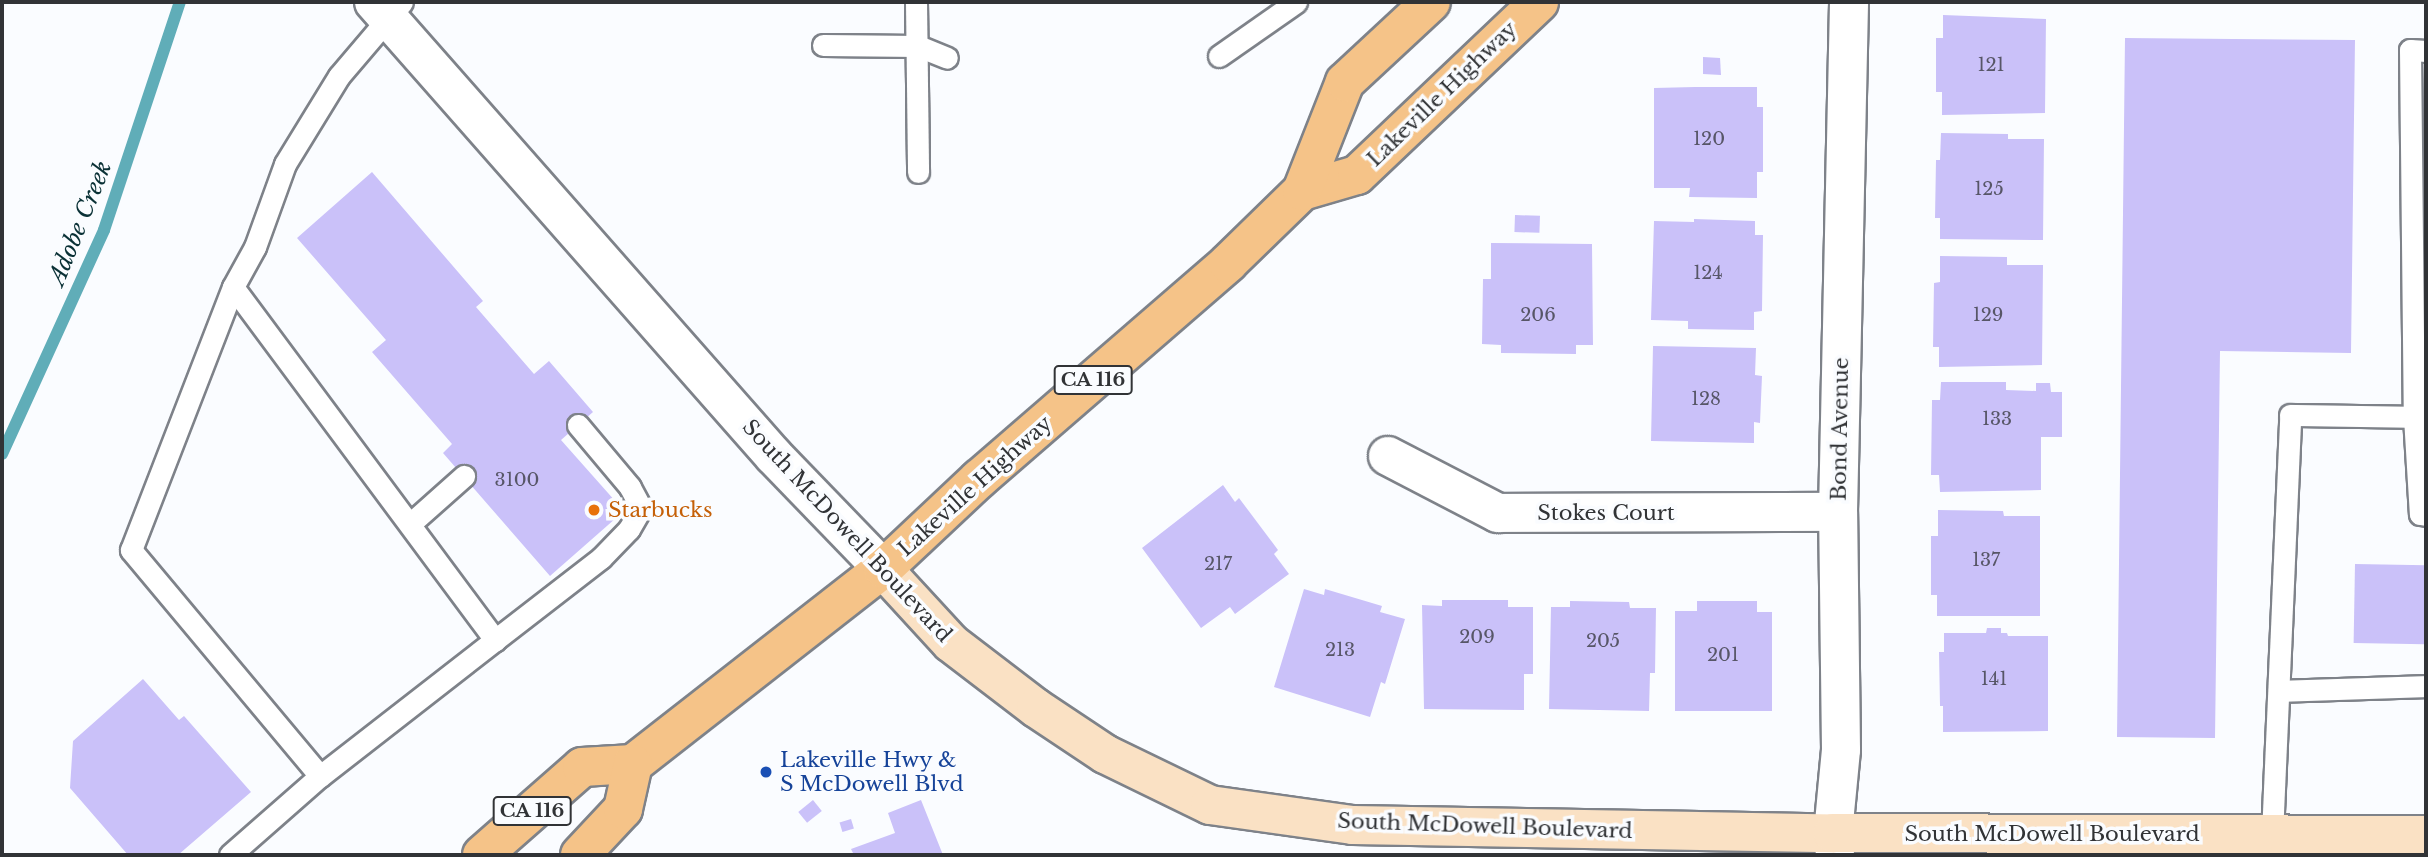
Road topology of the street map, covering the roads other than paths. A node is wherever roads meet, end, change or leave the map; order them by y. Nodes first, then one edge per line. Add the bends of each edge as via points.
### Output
1 (916, 2) edge
2 (1296, 2) edge
3 (1431, 2) edge
4 (1539, 2) edge
5 (1849, 2) edge
6 (389, 8) edge
7 (823, 46) dead end
8 (918, 46) junction
9 (2426, 51) edge
10 (1219, 56) dead end
11 (947, 58) dead end
12 (918, 172) dead end
13 (1302, 191) junction
14 (233, 287) junction
15 (2419, 327) edge
16 (2420, 418) edge
17 (578, 425) dead end
18 (1388, 456) dead end
19 (464, 476) dead end
20 (1838, 512) junction
21 (2426, 514) edge
22 (411, 523) junction
23 (883, 569) junction
24 (495, 640) junction
25 (2426, 686) edge
26 (2278, 691) junction
27 (633, 764) junction
28 (320, 776) junction
29 (2272, 835) junction
30 (2426, 835) edge
31 (1834, 844) edge
32 (230, 855) edge
33 (482, 855) edge
34 (580, 855) edge

1 - 8 lane
2 - 10 lane
3 - 13 main road, Lakeville Highway / CA 116 via 1345,82
4 - 13 main road, Lakeville Highway / CA 116 via 1357,175
5 - 20 street, Bond Avenue
6 - 14 lane via 285,164 255,247
6 - 23 street, South McDowell Boulevard via 765,446
7 - 8 lane
8 - 11 lane
8 - 12 lane
9 - 15 lane via 2410,50
13 - 23 main road, Lakeville Highway / CA 116 via 1228,263 979,479
14 - 22 lane
14 - 28 lane via 131,550
15 - 16 lane
16 - 21 lane via 2420,514
16 - 26 lane via 2290,415
17 - 24 lane via 630,487 641,508 601,558
18 - 20 street, Stokes Court via 1498,513
19 - 22 lane
20 - 31 street, Bond Avenue via 1841,750
22 - 24 lane
23 - 27 main road, Lakeville Highway / CA 116
23 - 31 main road, South McDowell Boulevard via 951,643 1036,708 1105,754 1210,805 1353,825
24 - 28 lane
25 - 26 lane
26 - 29 lane
27 - 33 main road, CA 116 via 582,767
27 - 34 main road, CA 116 via 623,809
28 - 32 lane
29 - 30 main road, South McDowell Boulevard
29 - 31 main road, South McDowell Boulevard

